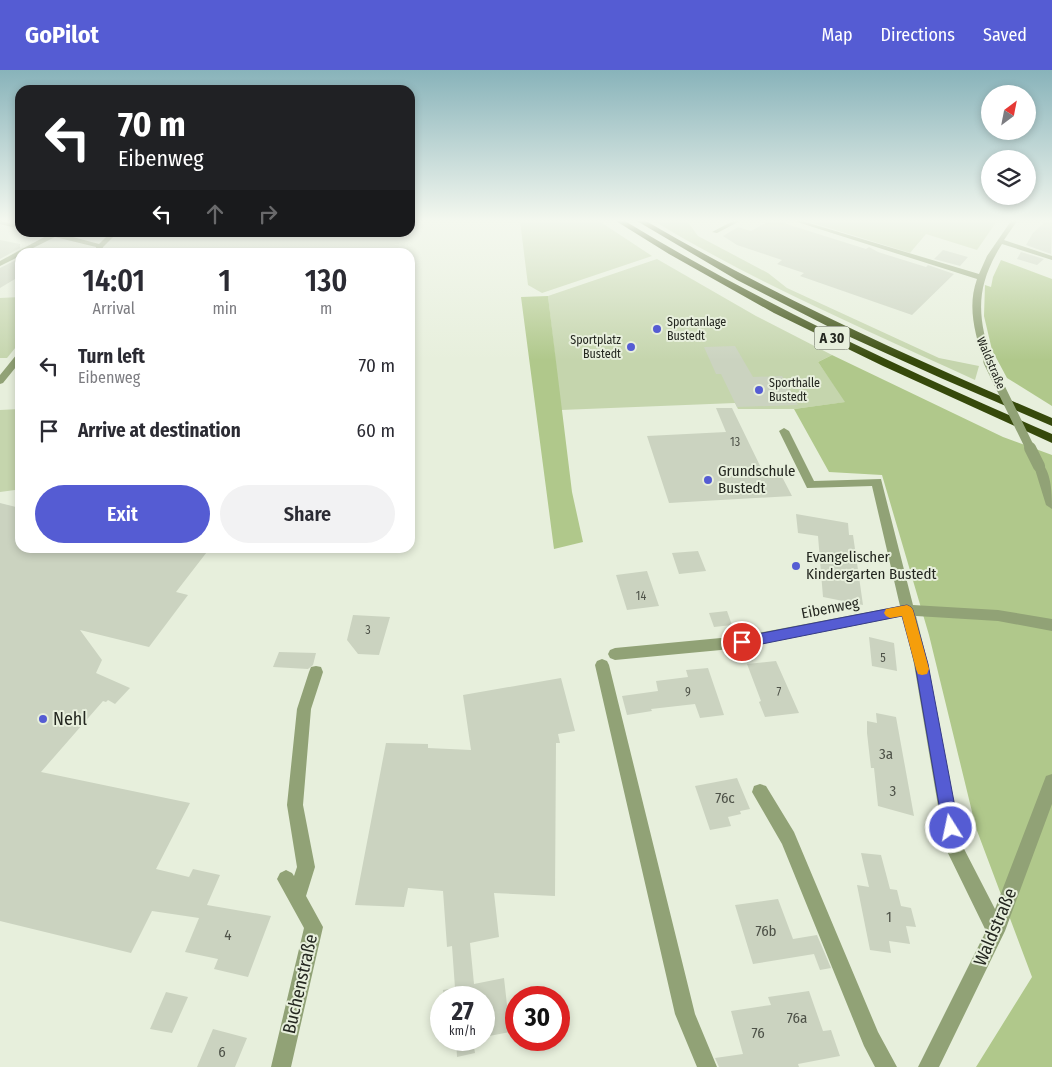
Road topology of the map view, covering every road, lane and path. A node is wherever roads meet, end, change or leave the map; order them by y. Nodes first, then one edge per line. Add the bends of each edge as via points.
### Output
1 (699, 268) edge
2 (724, 268) edge
3 (950, 268) edge
4 (986, 268) edge
5 (980, 277) junction
6 (15, 362) edge
7 (0, 381) edge
8 (1052, 422) edge
9 (784, 431) dead end
10 (1052, 439) edge
11 (1052, 505) edge
12 (907, 610) junction
13 (1052, 625) edge
14 (316, 672) dead end
15 (1052, 782) edge
16 (760, 792) dead end
17 (286, 879) dead end
18 (297, 897) junction
19 (996, 931) junction
20 (281, 1067) edge
21 (707, 1067) edge
22 (887, 1067) edge
23 (928, 1067) edge

1 - 10 highway, A 30 via 820,333
2 - 8 highway, A 30 via 836,326
3 - 5 street
4 - 5 street, Waldstraße
5 - 11 street, Waldstraße, bridge via 976,289 976,324 988,362 1039,466
6 - 7 street
9 - 12 street via 811,484 877,482
12 - 13 street, Eibenweg via 1031,620
12 - 19 street via 921,664 954,847
12 - 21 street, Eibenweg via 742,642 608,659 685,1014
14 - 18 street via 304,709 295,805 306,867
15 - 19 street, Waldstraße
16 - 22 street via 788,838 871,1039
17 - 18 street, Buchenstraße
18 - 20 street, Buchenstraße via 314,926
19 - 23 street, Waldstraße

